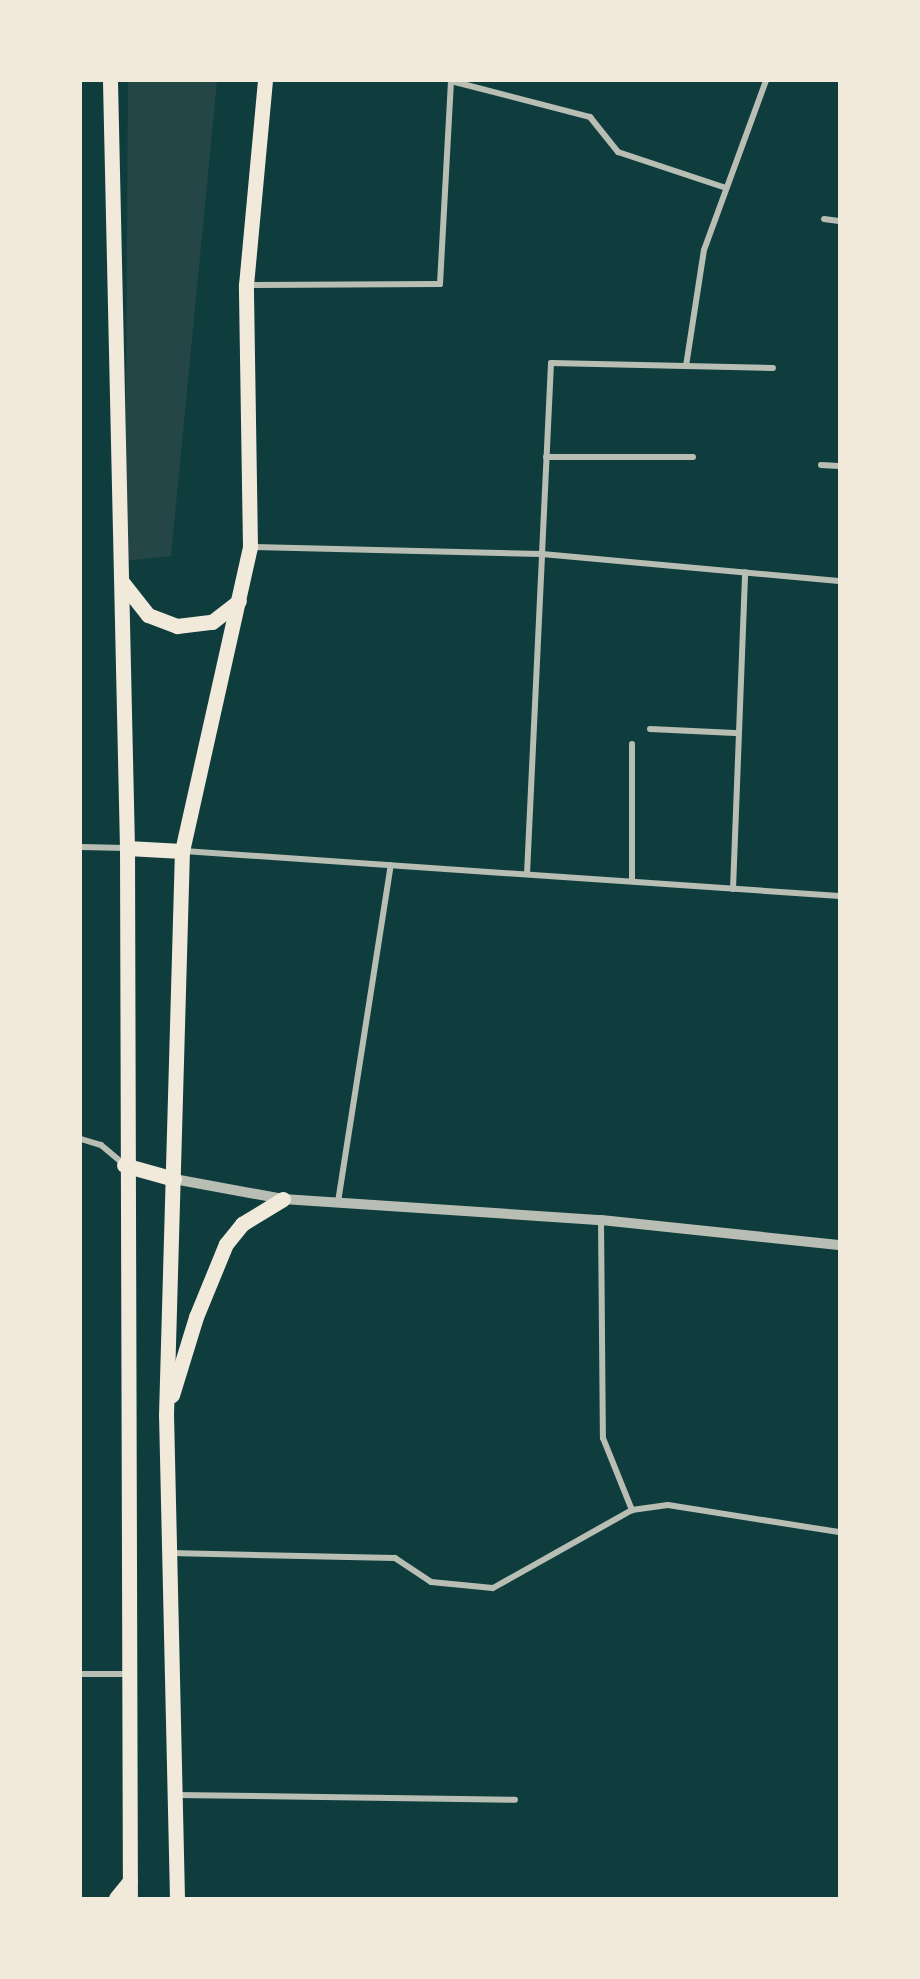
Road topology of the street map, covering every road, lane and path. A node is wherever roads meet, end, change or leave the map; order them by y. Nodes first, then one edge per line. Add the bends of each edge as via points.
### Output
1 (110, 81) edge
2 (265, 81) edge
3 (452, 81) edge
4 (766, 81) edge
5 (726, 188) junction
6 (824, 219) dead end
7 (839, 221) edge
8 (246, 285) junction
9 (686, 366) junction
10 (773, 368) dead end
11 (546, 457) junction
12 (693, 457) dead end
13 (821, 465) dead end
14 (839, 466) edge
15 (250, 547) junction
16 (542, 554) junction
17 (745, 572) junction
18 (120, 579) junction
19 (839, 581) edge
20 (239, 601) junction
21 (650, 729) dead end
22 (735, 733) junction
23 (632, 744) dead end
24 (81, 847) edge
25 (127, 848) junction
26 (182, 851) junction
27 (391, 865) junction
28 (527, 874) junction
29 (632, 881) junction
30 (733, 889) junction
31 (839, 896) edge
32 (81, 1138) edge
33 (124, 1165) junction
34 (174, 1179) junction
35 (283, 1199) junction
36 (338, 1202) junction
37 (601, 1220) junction
38 (839, 1245) edge
39 (166, 1415) junction
40 (632, 1510) junction
41 (839, 1532) edge
42 (170, 1553) junction
43 (81, 1674) edge
44 (129, 1674) junction
45 (172, 1795) junction
46 (515, 1800) dead end
47 (130, 1881) junction
48 (179, 1895) edge
49 (116, 1898) edge
50 (130, 1898) edge

1 - 18 main road
2 - 8 main road
3 - 5 street via 590,117 618,152
3 - 8 street via 440,284
4 - 5 street
5 - 9 street via 704,250
6 - 7 street
8 - 15 main road
9 - 10 street
9 - 11 street via 551,363
11 - 12 street
11 - 16 street
13 - 14 street
15 - 16 street
15 - 20 main road
16 - 17 street
16 - 28 street
17 - 19 street
17 - 22 street
18 - 20 main road via 142,610 177,626 212,622
18 - 25 main road
20 - 26 main road
21 - 22 street
22 - 30 street
23 - 29 street
24 - 25 street
25 - 26 main road
25 - 33 main road
26 - 27 street
26 - 34 main road
27 - 28 street
27 - 36 street
28 - 29 street
29 - 30 street
30 - 31 street
32 - 33 street via 101,1145
33 - 34 main road
33 - 44 main road
34 - 35 street
34 - 39 main road
35 - 36 street
35 - 39 main road via 242,1224 226,1244 196,1317
36 - 37 street
37 - 38 street
37 - 40 street via 603,1438
39 - 42 main road
40 - 41 street via 668,1505
40 - 42 street via 493,1588 431,1582 396,1558
42 - 45 main road
43 - 44 street
44 - 47 main road
45 - 46 street
45 - 48 main road
47 - 49 main road
47 - 50 main road

